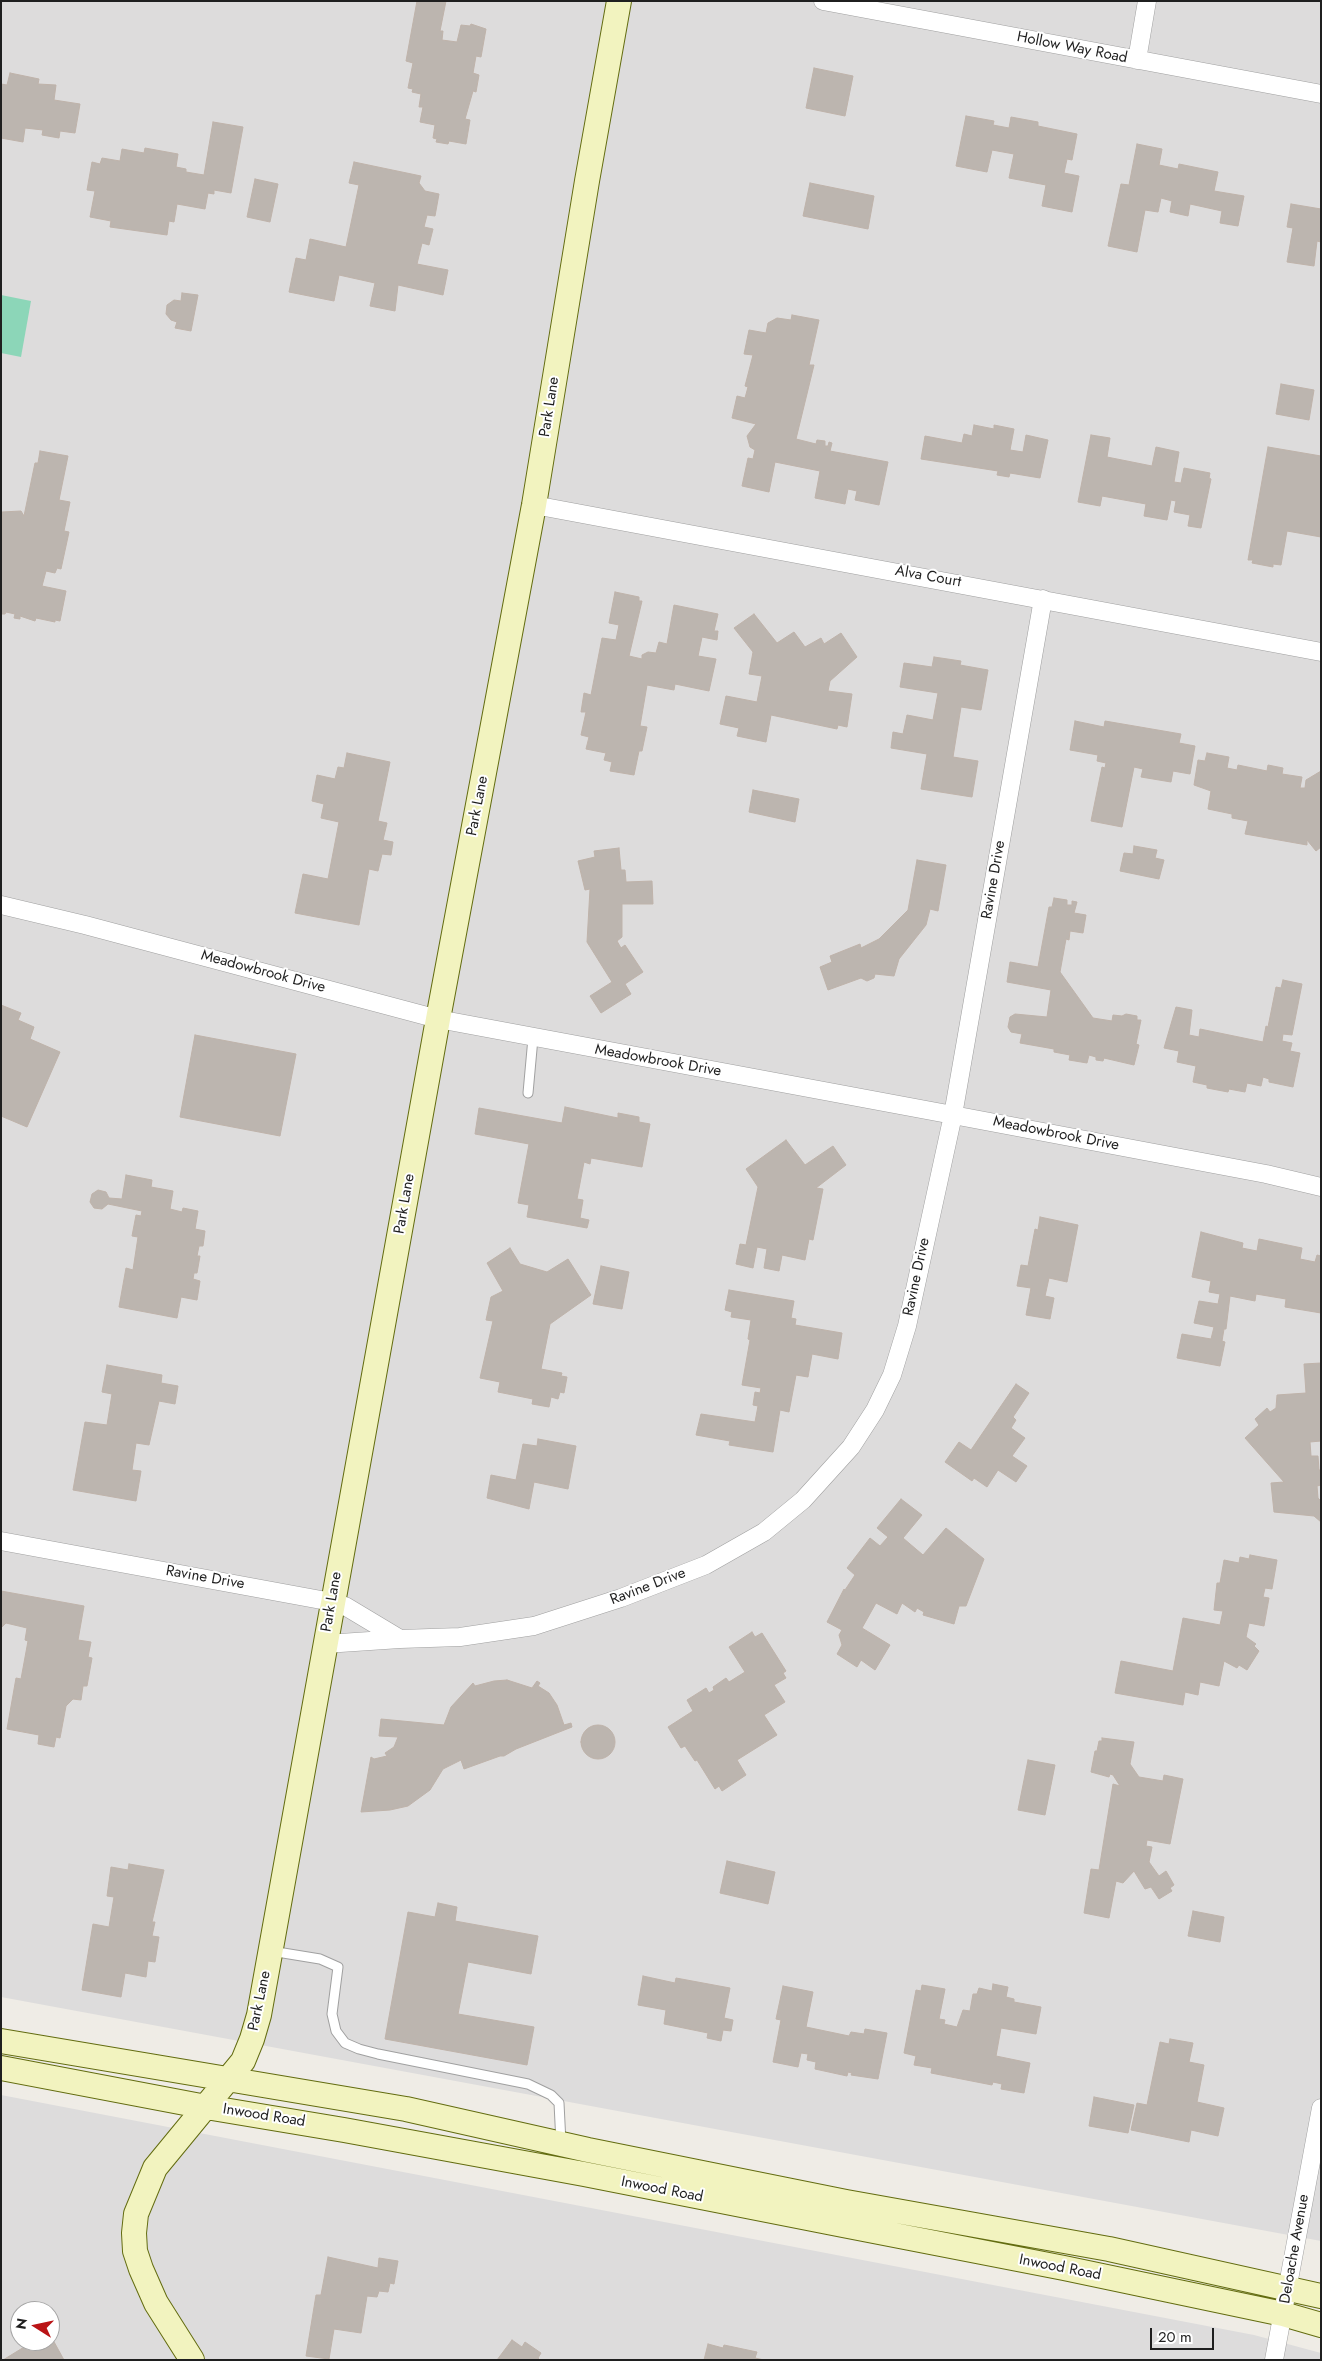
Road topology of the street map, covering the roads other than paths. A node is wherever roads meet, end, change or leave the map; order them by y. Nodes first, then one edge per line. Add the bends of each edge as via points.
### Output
1 (619, 1) edge
2 (823, 1) edge
3 (1147, 1) edge
4 (1137, 60) junction
5 (1321, 94) edge
6 (534, 505) junction
7 (1043, 598) junction
8 (1321, 652) edge
9 (1, 905) edge
10 (438, 1020) junction
11 (533, 1038) junction
12 (528, 1093) dead end
13 (953, 1114) junction
14 (1321, 1187) edge
15 (1, 1541) edge
16 (332, 1602) junction
17 (400, 1639) junction
18 (325, 1644) junction
19 (270, 1951) junction
20 (1, 2041) edge
21 (1, 2068) edge
22 (229, 2080) junction
23 (206, 2107) junction
24 (1321, 2108) edge
25 (561, 2144) junction
26 (588, 2150) junction
27 (584, 2174) junction
28 (844, 2214) junction
29 (1288, 2288) junction
30 (1321, 2296) edge
31 (1283, 2314) junction
32 (1321, 2325) edge
33 (192, 2360) edge
34 (1274, 2360) edge

1 - 6 main road, Park Lane
2 - 4 street, Hollow Way Road
3 - 4 street
4 - 5 street, Hollow Way Road
6 - 7 street, Alva Court
6 - 10 main road, Park Lane
7 - 8 street, Alva Court
7 - 13 street, Ravine Drive
9 - 10 street, Meadowbrook Drive
10 - 11 street, Meadowbrook Drive
10 - 16 main road, Park Lane
11 - 12 lane
11 - 13 street, Meadowbrook Drive
13 - 14 street, Meadowbrook Drive
13 - 17 street, Ravine Drive via 907,1326 892,1375 852,1447 803,1500 764,1532 706,1565 621,1598 534,1626 460,1637
15 - 16 street, Ravine Drive
16 - 17 street, Ravine Drive via 345,1606
16 - 18 main road, Park Lane
17 - 18 street, Ravine Drive
18 - 19 main road, Park Lane
19 - 22 main road, Park Lane via 252,2039
19 - 25 lane via 320,1959 338,1967 332,2014 336,2031 345,2043 378,2054 528,2084 551,2095 559,2102
20 - 22 main road, Inwood Road
21 - 23 main road, Inwood Road
22 - 23 main road, Park Lane
22 - 25 main road, Inwood Road via 406,2109
23 - 27 main road, Inwood Road
23 - 33 main road, Park Lane via 155,2168 140,2202 134,2233 135,2250 156,2303
24 - 29 street, Deloache Avenue
25 - 26 main road, Inwood Road
26 - 27 main road
26 - 28 main road, Inwood Road
27 - 28 main road, Inwood Road
28 - 29 main road, Inwood Road via 1109,2249
28 - 31 main road, Inwood Road
29 - 30 main road, Inwood Road
29 - 31 street, Deloache Avenue
31 - 32 main road, Inwood Road
31 - 34 street, Deloache Avenue

